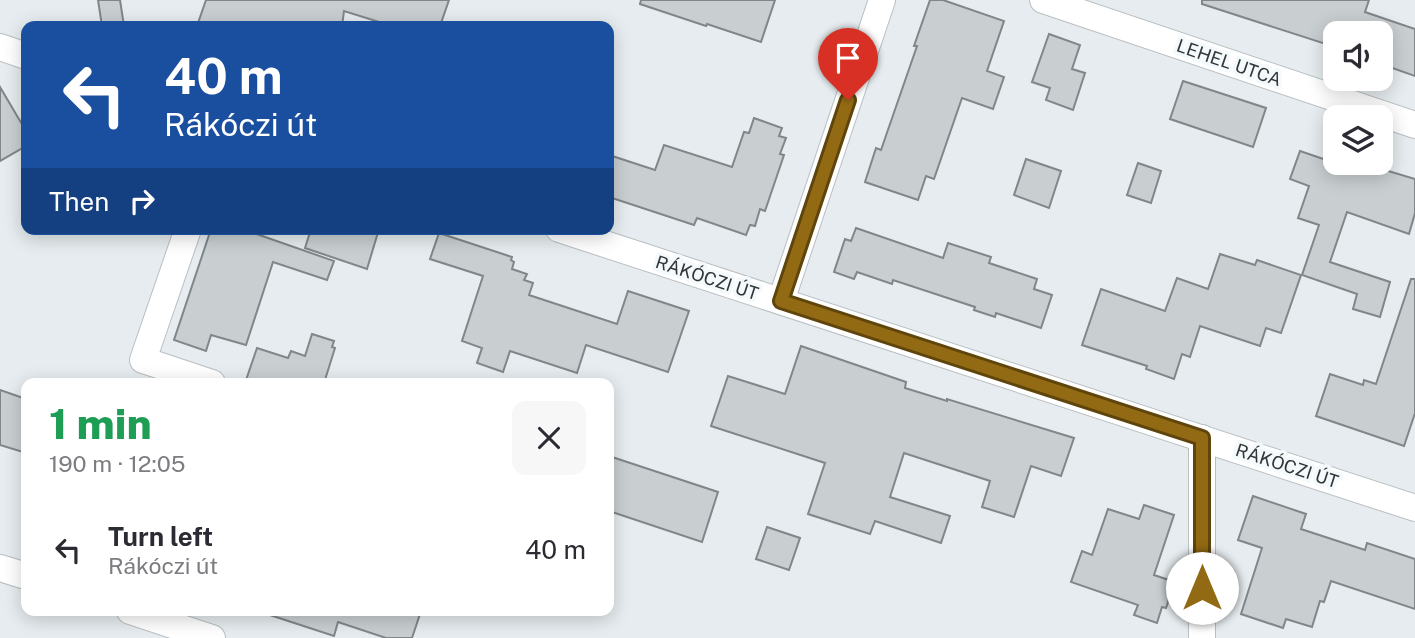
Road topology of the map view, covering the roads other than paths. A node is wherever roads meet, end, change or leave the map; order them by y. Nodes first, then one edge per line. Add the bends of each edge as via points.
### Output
1 (882, 0) edge
2 (1042, 0) edge
3 (0, 47) edge
4 (21, 54) edge
5 (1415, 125) edge
6 (186, 235) edge
7 (578, 235) edge
8 (781, 301) junction
9 (197, 378) edge
10 (1202, 438) junction
11 (1415, 508) edge
12 (0, 568) edge
13 (21, 574) edge
14 (145, 616) edge
15 (212, 638) edge
16 (1202, 638) edge

1 - 8 street
2 - 5 street, LEHEL UTCA
3 - 4 street
6 - 9 street via 143,360
7 - 8 street, RÁKÓCZI ÚT
8 - 10 street, RÁKÓCZI ÚT
10 - 11 street, RÁKÓCZI ÚT
10 - 16 street
12 - 13 street
14 - 15 street

